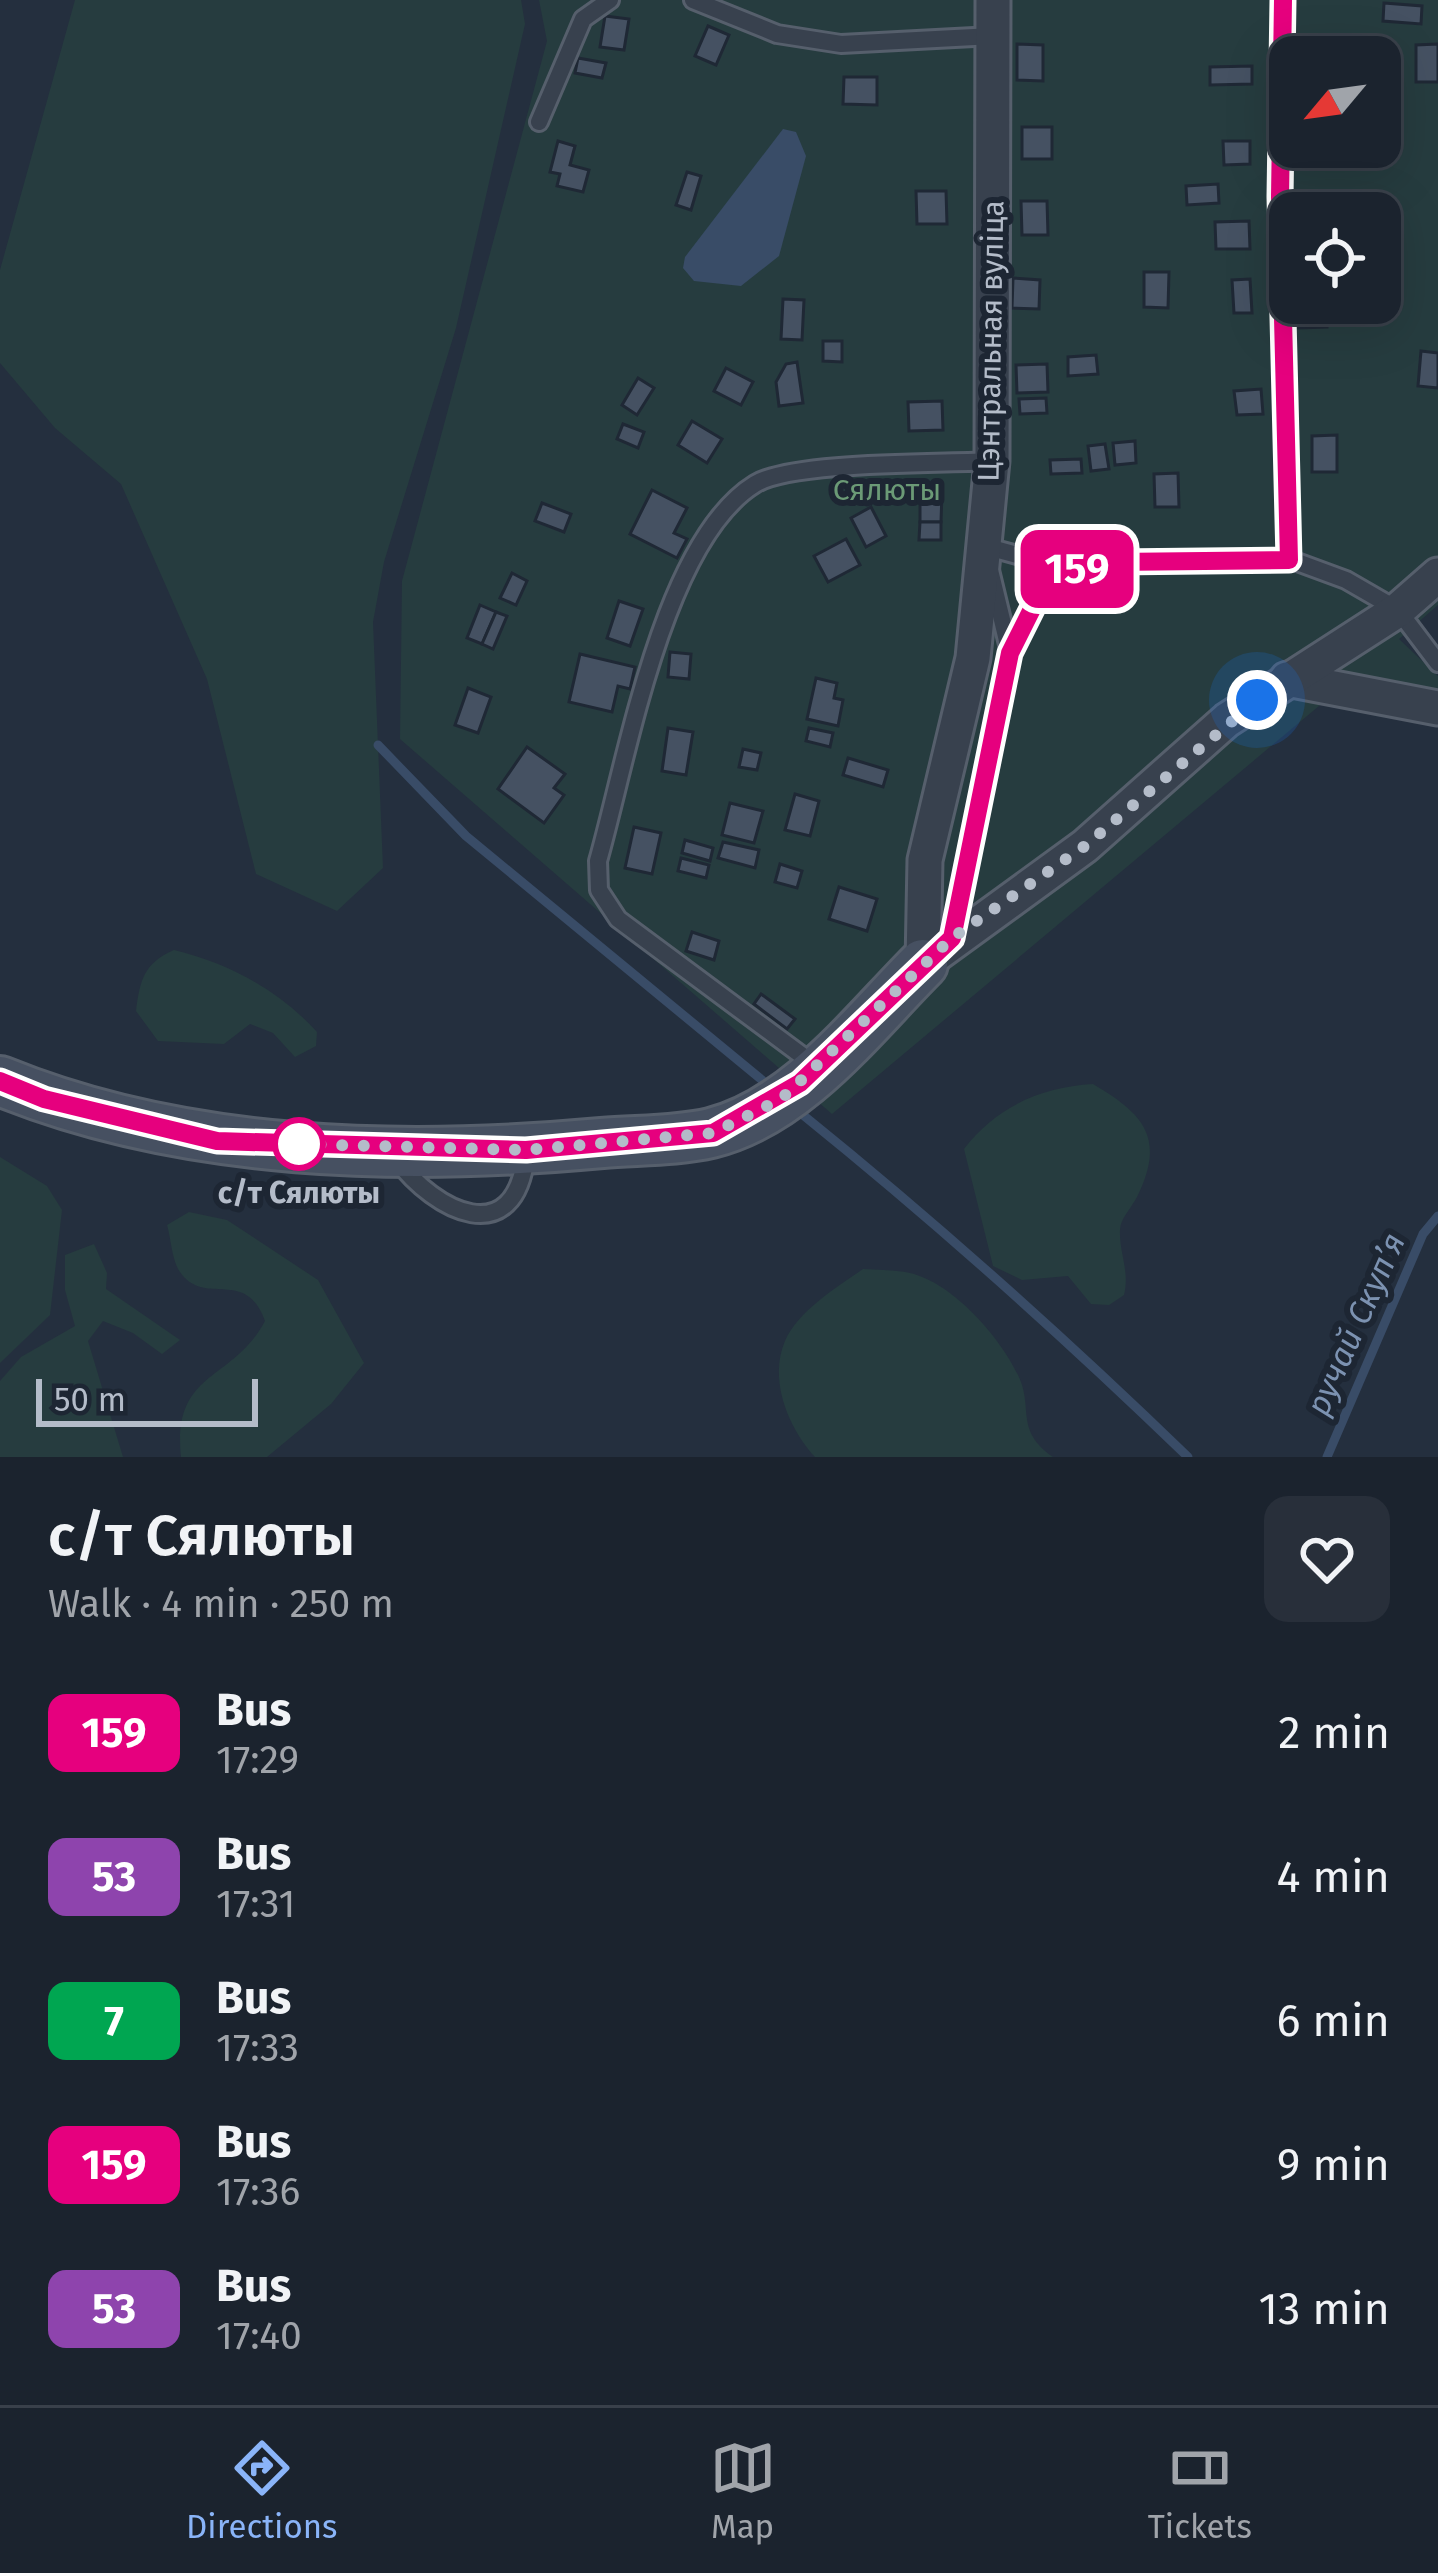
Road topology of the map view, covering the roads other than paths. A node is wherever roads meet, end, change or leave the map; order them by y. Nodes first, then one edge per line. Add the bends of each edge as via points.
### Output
1 (610, 0) edge
2 (692, 0) edge
3 (994, 0) edge
4 (1283, 0) edge
5 (993, 36) junction
6 (539, 122) dead end
7 (992, 461) junction
8 (984, 546) junction
9 (1289, 560) junction
10 (1072, 570) junction
11 (1438, 575) edge
12 (1398, 610) junction
13 (1010, 653) junction
14 (1438, 663) edge
15 (1287, 679) junction
16 (1438, 708) edge
17 (938, 951) junction
18 (819, 1068) junction
19 (0, 1081) edge
20 (388, 1148) junction
21 (526, 1150) junction

1 - 6 lane via 583,19
2 - 5 lane via 777,34 841,44
3 - 5 street, Цэнтральная вуліца
4 - 9 lane
5 - 7 street, Цэнтральная вуліца
7 - 8 street, Цэнтральная вуліца
7 - 18 lane via 796,472 756,483 692,554 669,609 598,861 599,890 618,920
8 - 10 lane
8 - 13 lane
8 - 17 street, Цэнтральная вуліца via 974,658 925,860
9 - 10 lane via 1114,562
9 - 12 lane
10 - 13 lane via 1034,605
11 - 12 street
12 - 14 lane
12 - 15 street
13 - 17 lane
15 - 16 street
15 - 17 street via 1227,720 1085,846
17 - 18 street
18 - 21 street via 781,1099 713,1133
19 - 20 street via 217,1141
20 - 21 street
20 - 21 lane via 418,1189 454,1213 484,1214 522,1186

